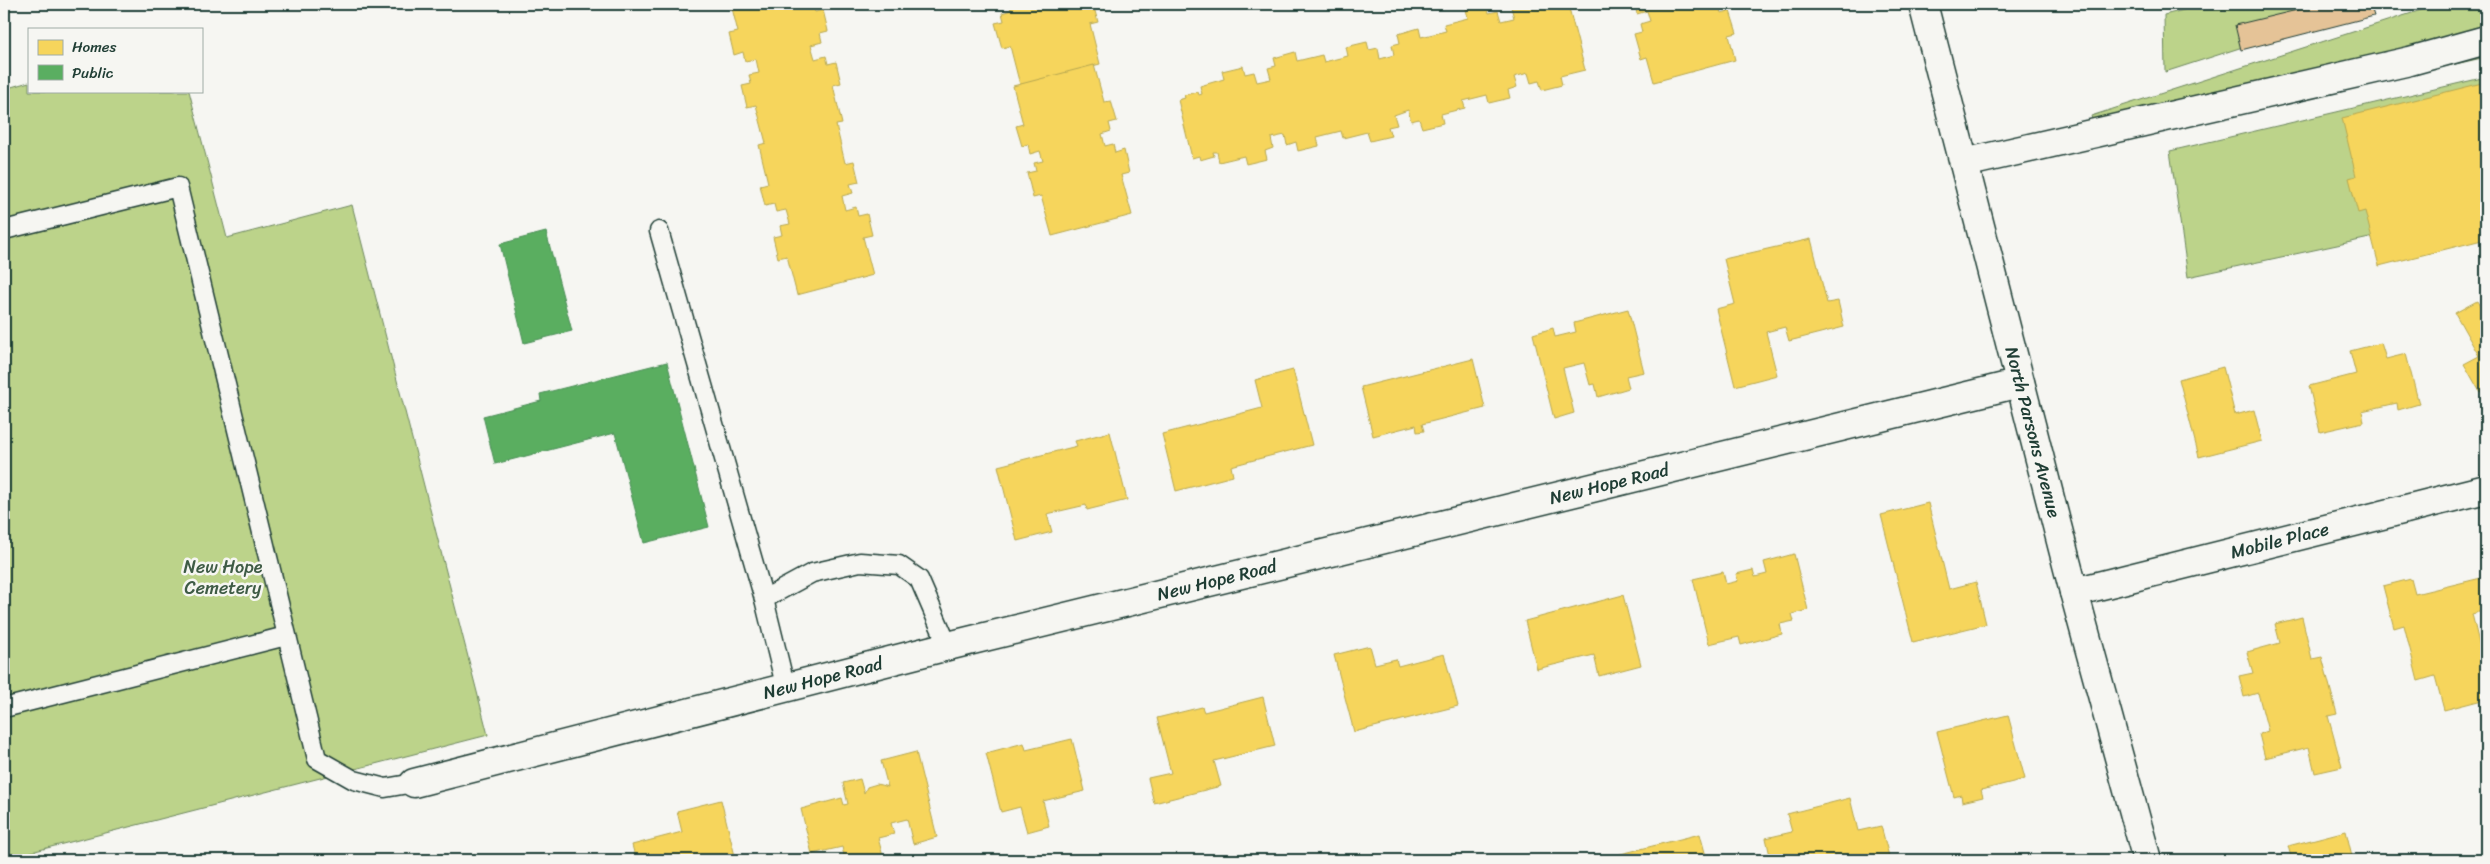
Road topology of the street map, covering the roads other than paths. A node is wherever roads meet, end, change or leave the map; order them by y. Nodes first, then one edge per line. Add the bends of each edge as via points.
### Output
1 (1923, 4) edge
2 (2486, 40) edge
3 (1964, 163) junction
4 (4, 230) edge
5 (659, 231) dead end
6 (2020, 383) junction
7 (2486, 489) edge
8 (2074, 592) junction
9 (764, 599) junction
10 (286, 636) junction
11 (948, 646) junction
12 (786, 689) junction
13 (4, 708) edge
14 (414, 783) joint
15 (2147, 860) edge

1 - 3 street, North Parsons Avenue
2 - 3 street via 2410,61
3 - 6 street, North Parsons Avenue
4 - 10 lane via 178,186
5 - 9 lane
6 - 8 street, North Parsons Avenue
6 - 11 street, New Hope Road
7 - 8 street, Mobile Place
8 - 15 street, North Parsons Avenue
9 - 11 lane via 812,573 860,562 899,565 919,579
9 - 12 lane
10 - 13 lane
10 - 14 lane via 317,759 354,780 385,788
11 - 12 street, New Hope Road
12 - 14 street, New Hope Road

